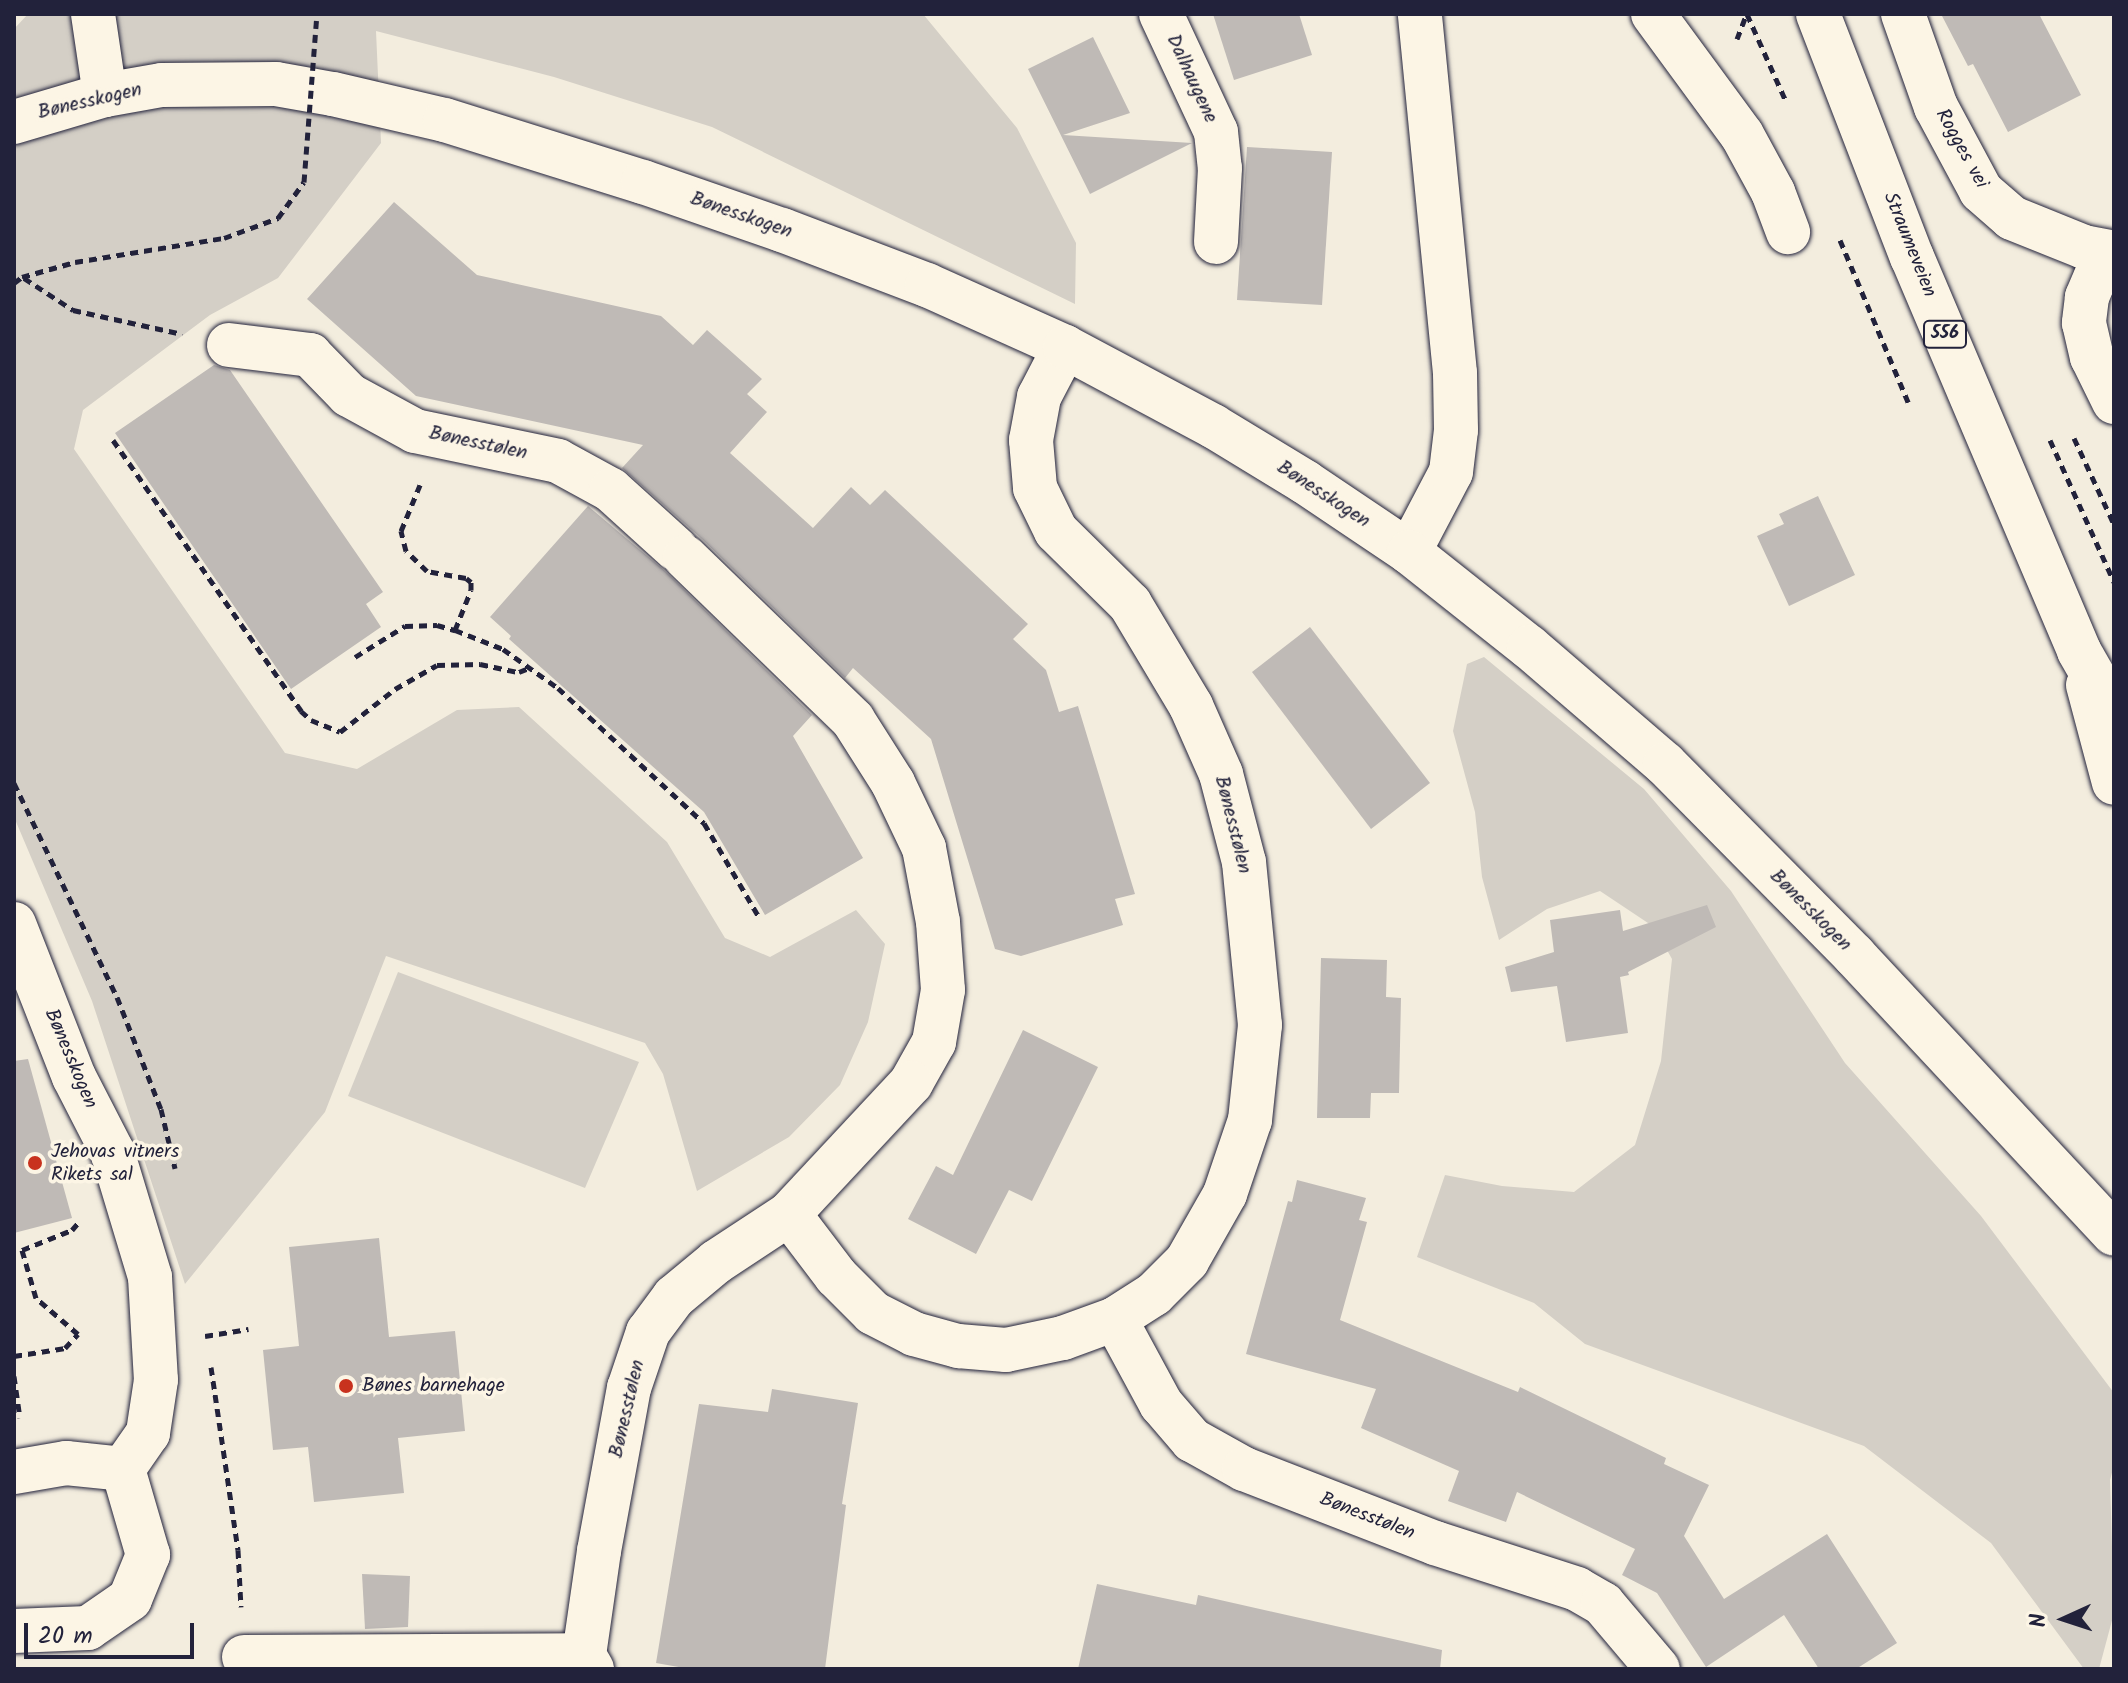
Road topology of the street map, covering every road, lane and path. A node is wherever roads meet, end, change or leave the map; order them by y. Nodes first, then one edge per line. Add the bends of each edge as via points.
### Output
1 (93, 14) edge
2 (317, 14) edge
3 (1161, 14) edge
4 (1420, 14) edge
5 (1653, 14) edge
6 (1818, 14) edge
7 (1903, 14) edge
8 (105, 95) junction
9 (14, 122) edge
10 (1788, 232) dead end
11 (1216, 242) dead end
12 (2114, 253) edge
13 (2114, 268) edge
14 (22, 277) junction
15 (14, 283) edge
16 (229, 345) joint
17 (1065, 347) junction
18 (2114, 402) edge
19 (441, 436) junction
20 (113, 440) dead end
21 (1409, 552) junction
22 (455, 630) junction
23 (2079, 651) junction
24 (355, 657) dead end
25 (529, 668) junction
26 (2114, 712) edge
27 (2114, 783) edge
28 (759, 917) dead end
29 (14, 924) edge
30 (789, 1214) junction
31 (83, 1216) dead end
32 (2114, 1234) edge
33 (1115, 1319) junction
34 (14, 1356) edge
35 (14, 1376) edge
36 (20, 1420) dead end
37 (123, 1469) junction
38 (14, 1472) edge
39 (14, 1631) edge
40 (244, 1657) dead end
41 (580, 1664) edge
42 (1658, 1669) edge

1 - 8 street
2 - 14 path, bridge via 304,182 278,218 224,238 75,262
3 - 11 street, Dalhaugene via 1216,132
4 - 21 street via 1456,430 1451,472
5 - 10 street via 1742,135
6 - 23 street, Straumeveien / 556 via 1912,257
7 - 12 street, Rogges vei via 1936,107 1981,191 2012,218 2084,247
8 - 9 street, Bønesskogen
8 - 17 street, Bønesskogen via 162,85 276,84 445,120 782,230 927,285
13 - 18 street via 2095,278 2084,323 2092,357
14 - 15 path
14 - 16 path via 73,310
16 - 19 street, Bønesstølen via 310,355 349,395 415,431
17 - 21 street, Bønesskogen via 1213,426
17 - 33 street, Bønesstølen via 1039,397 1031,440 1035,488 1056,531 1130,604 1191,706 1221,774 1244,862 1260,1025 1250,1120 1225,1194 1187,1261 1154,1294
19 - 22 path via 401,531 406,551 427,571 471,582
19 - 30 street, Bønesstølen via 558,461 611,490 853,720 893,783 924,848 938,922 943,990 934,1042 911,1083
20 - 25 path via 311,720 340,732 395,689 437,665 480,664 519,672
21 - 32 street, Bønesskogen via 1665,764 1854,955
22 - 24 path via 405,626
22 - 25 path via 503,649
23 - 26 street, Straumeveien / 556
23 - 27 street, Straumeveien / 556
25 - 28 path via 558,688 704,823
29 - 37 street, Bønesskogen via 74,1077 112,1151 150,1277 156,1380 148,1433
30 - 33 street, Bønesstølen via 836,1276 873,1313 914,1334 958,1346 1006,1350 1063,1338
30 - 41 street, Bønesstølen via 706,1270 674,1297 648,1332 629,1388
31 - 34 path via 72,1230 22,1250 36,1298 78,1334 65,1348
33 - 42 street, Bønesstølen via 1161,1404 1192,1440 1259,1475 1435,1543 1577,1589 1603,1604
35 - 36 path
37 - 38 street via 66,1463
37 - 39 street via 148,1555 130,1599 88,1628
40 - 41 street

